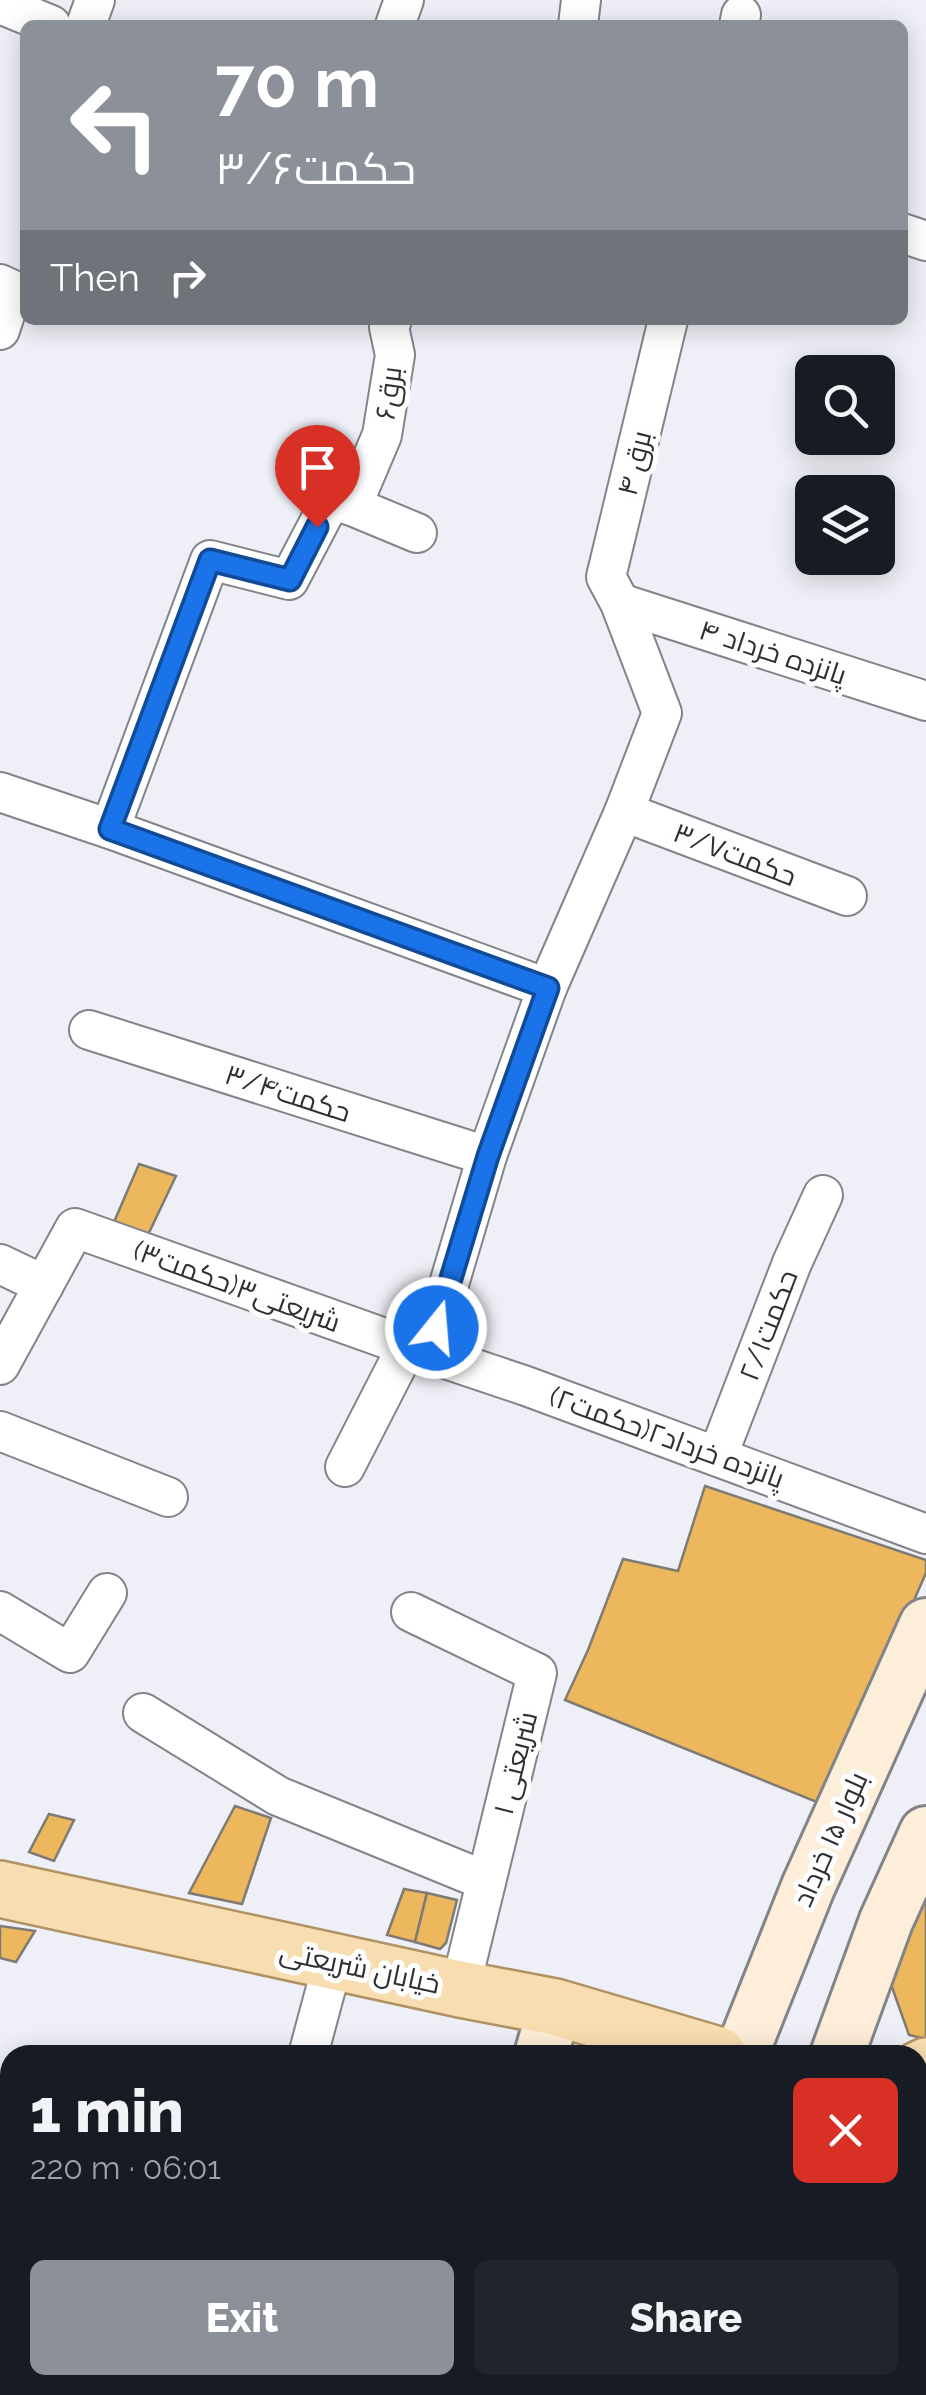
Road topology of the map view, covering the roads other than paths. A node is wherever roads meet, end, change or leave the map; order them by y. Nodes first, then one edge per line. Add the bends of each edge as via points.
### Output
1 (0, 4) edge
2 (39, 20) edge
3 (0, 284) edge
4 (390, 325) edge
5 (667, 325) edge
6 (0, 330) edge
7 (352, 506) junction
8 (418, 533) dead end
9 (620, 603) junction
10 (926, 701) edge
11 (0, 792) edge
12 (624, 812) junction
13 (110, 829) junction
14 (846, 896) dead end
15 (548, 988) junction
16 (89, 1030) dead end
17 (488, 1156) junction
18 (822, 1196) dead end
19 (0, 1264) edge
20 (44, 1284) junction
21 (407, 1346) junction
22 (0, 1365) edge
23 (0, 1431) edge
24 (718, 1455) junction
25 (345, 1468) dead end
26 (168, 1497) dead end
27 (926, 1534) edge
28 (107, 1593) dead end
29 (0, 1611) edge
30 (411, 1612) dead end
31 (926, 1625) edge
32 (143, 1713) dead end
33 (926, 1833) edge
34 (486, 1881) junction
35 (808, 1887) junction
36 (0, 1889) edge
37 (886, 1921) junction
38 (332, 1962) junction
39 (460, 1989) junction
40 (548, 2031) edge
41 (311, 2045) edge
42 (647, 2045) edge
43 (745, 2045) edge
44 (841, 2045) edge

1 - 2 street
3 - 6 street via 13,290
4 - 7 street, برق۶ via 394,355 382,435
5 - 9 street, برق ۴ via 606,577
7 - 8 street
7 - 13 street via 331,500 290,580 210,560
9 - 10 street, پانزده خرداد ۴
9 - 12 street via 662,712
11 - 13 street
12 - 14 street, حکمت۳/۷
12 - 15 street
13 - 15 street
15 - 17 street
16 - 17 street, حکمت۳/۴
17 - 21 street via 436,1328
18 - 24 street, حکمت۲/۱
19 - 20 street
20 - 21 street, شریعتی۳(حکمت۳) via 75,1228
20 - 22 street, شریعتی۳(حکمت۳)
21 - 24 street, پانزده خرداد۲(حکمت۲)
21 - 25 street
23 - 26 street
24 - 27 street, پانزده خرداد۲(حکمت۲)
28 - 29 street via 70,1653
30 - 34 street, شریعتی ۱ via 538,1673
31 - 35 main road, بلوار ۱۵ خرداد
32 - 34 street via 278,1796
33 - 37 main road
34 - 39 street, شریعتی ۱
35 - 37 main road via 849,1922
35 - 43 main road, بلوار ۱۵ خرداد
36 - 38 main road, خیابان شریعتی
37 - 44 main road
38 - 39 main road, خیابان شریعتی
38 - 41 street
39 - 40 main road, خیابان شریعتی
40 - 42 main road, خیابان شریعتی

